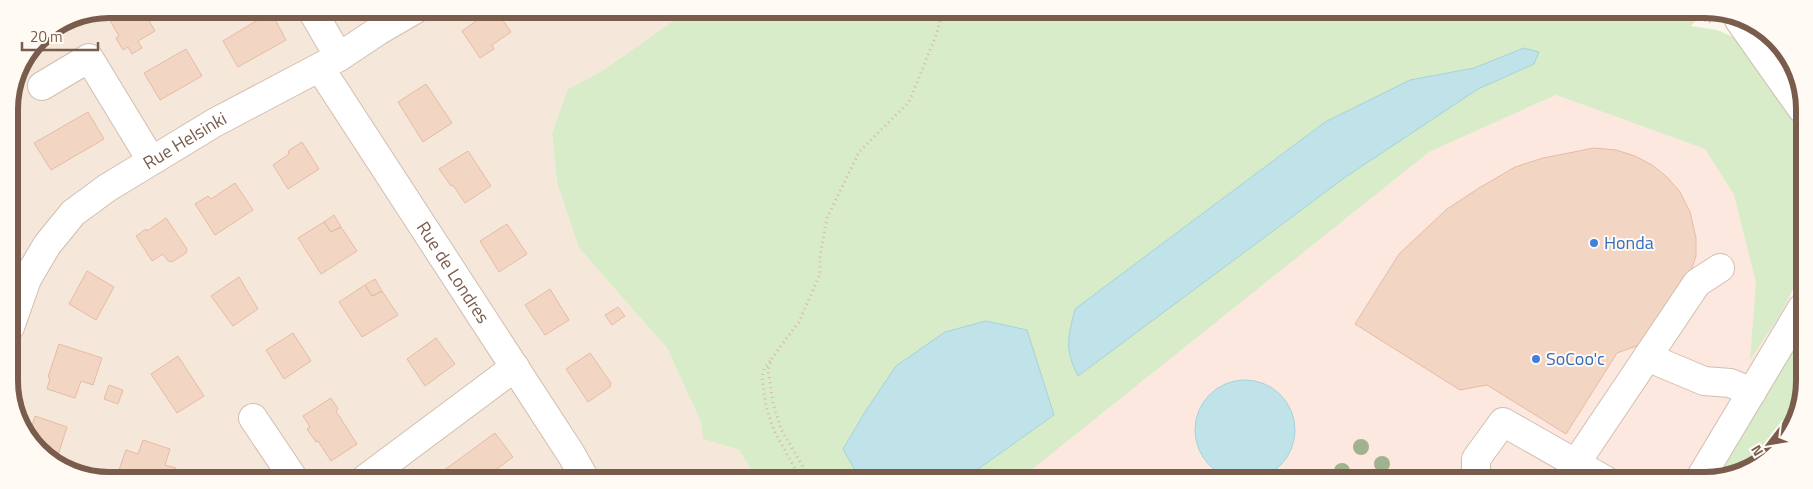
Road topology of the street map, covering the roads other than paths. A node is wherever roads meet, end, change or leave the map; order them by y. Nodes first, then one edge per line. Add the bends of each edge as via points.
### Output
1 (314, 18) edge
2 (400, 18) edge
3 (1743, 26) edge
4 (329, 62) junction
5 (42, 86) dead end
6 (1795, 100) edge
7 (151, 160) junction
8 (1720, 268) dead end
9 (18, 304) edge
10 (1796, 318) edge
11 (1647, 357) junction
12 (515, 367) junction
13 (1752, 392) junction
14 (253, 418) dead end
15 (1576, 463) junction
16 (1476, 471) edge
17 (1590, 471) edge
18 (1704, 471) edge
19 (290, 472) edge
20 (375, 472) edge
21 (581, 472) edge

1 - 4 street, Rue de Londres
2 - 4 street, Rue Helsinki
3 - 6 street
4 - 7 street, Rue Helsinki
4 - 12 street, Rue de Londres
5 - 7 street via 89,58
7 - 9 street, Rue Helsinki via 73,213 47,245 27,279
8 - 11 street via 1697,283
10 - 13 street
11 - 13 street via 1704,381 1730,383
11 - 15 street
12 - 20 street
12 - 21 street, Rue de Londres
13 - 18 street
14 - 19 street
15 - 16 street via 1503,422 1476,459
15 - 17 street

